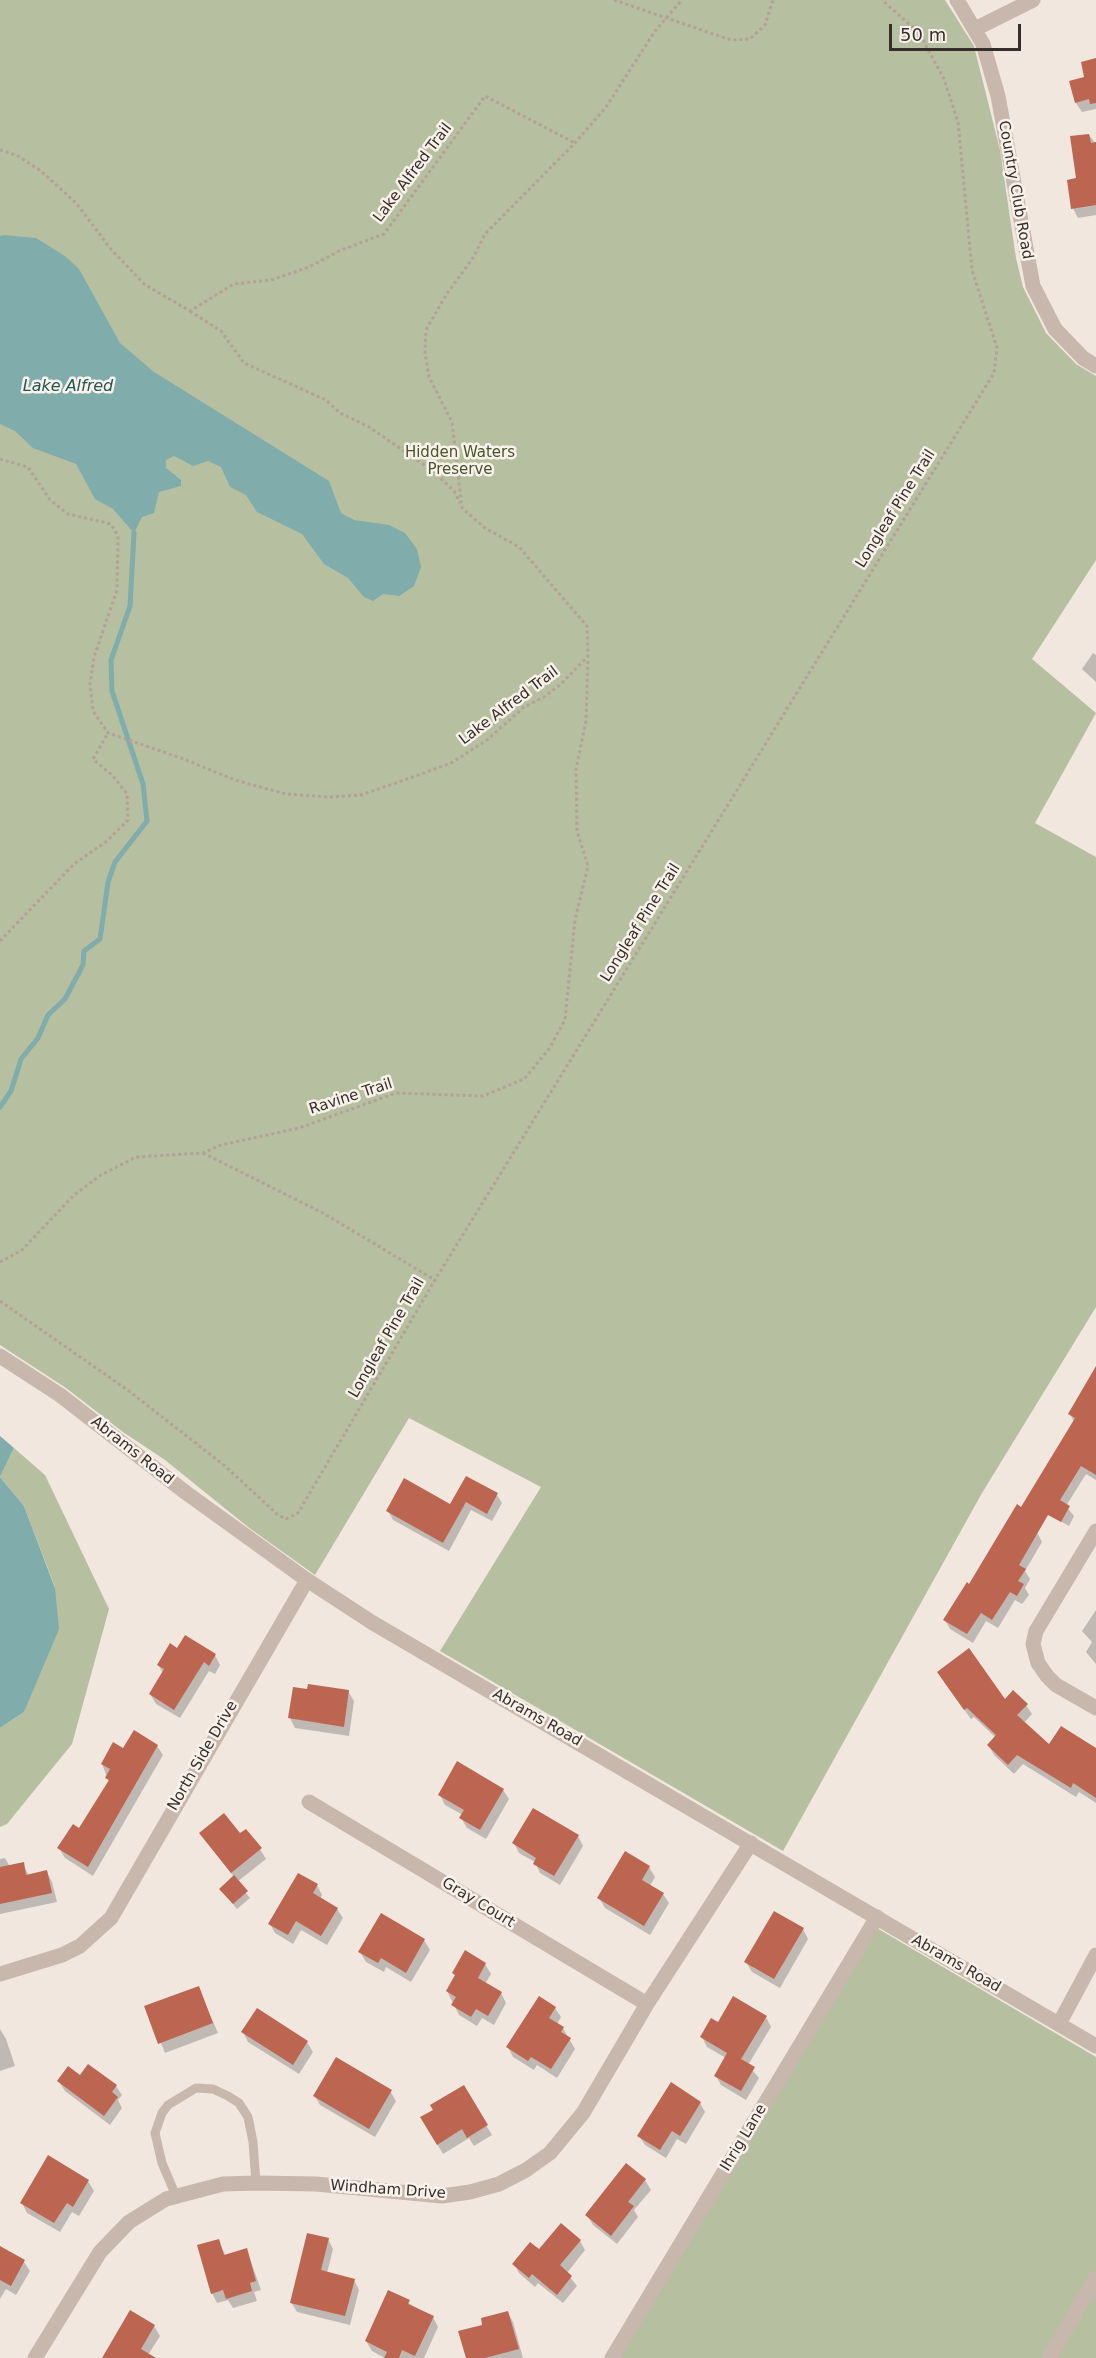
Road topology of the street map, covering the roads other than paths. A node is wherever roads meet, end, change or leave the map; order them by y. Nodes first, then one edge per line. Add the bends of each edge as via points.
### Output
1 (957, 0) edge
2 (1033, 0) edge
3 (975, 29) junction
4 (1096, 366) edge
5 (0, 1356) edge
6 (1096, 1531) edge
7 (307, 1580) junction
8 (1096, 1708) edge
9 (309, 1802) dead end
10 (752, 1843) junction
11 (877, 1917) junction
12 (1096, 1954) edge
13 (0, 1974) edge
14 (648, 2004) junction
15 (1059, 2024) junction
16 (1096, 2046) edge
17 (256, 2182) junction
18 (176, 2196) junction
19 (1096, 2277) edge
20 (35, 2358) edge
21 (612, 2358) edge
22 (1050, 2358) edge

1 - 3 street, Country Club Road
2 - 3 street
3 - 4 street, Country Club Road via 998,96 1033,286 1055,329
5 - 7 street, Abrams Road via 60,1395
6 - 8 street via 1036,1631 1033,1650 1056,1685
7 - 10 street, Abrams Road via 373,1623
7 - 13 street, North Side Drive via 111,1918 80,1946
9 - 14 street, Gray Court
10 - 11 street, Abrams Road
10 - 14 street, Windham Drive
11 - 15 street, Abrams Road
11 - 21 street, Ihrig Lane
12 - 15 street
14 - 17 street, Windham Drive via 565,2137 550,2153 499,2184 442,2196
15 - 16 street, Abrams Road
17 - 18 street, Windham Drive via 223,2184
17 - 18 lane via 248,2117 239,2103 228,2096 213,2089 196,2088 168,2104 155,2133
18 - 20 street, Windham Drive via 147,2209 113,2236 62,2310
19 - 22 street

